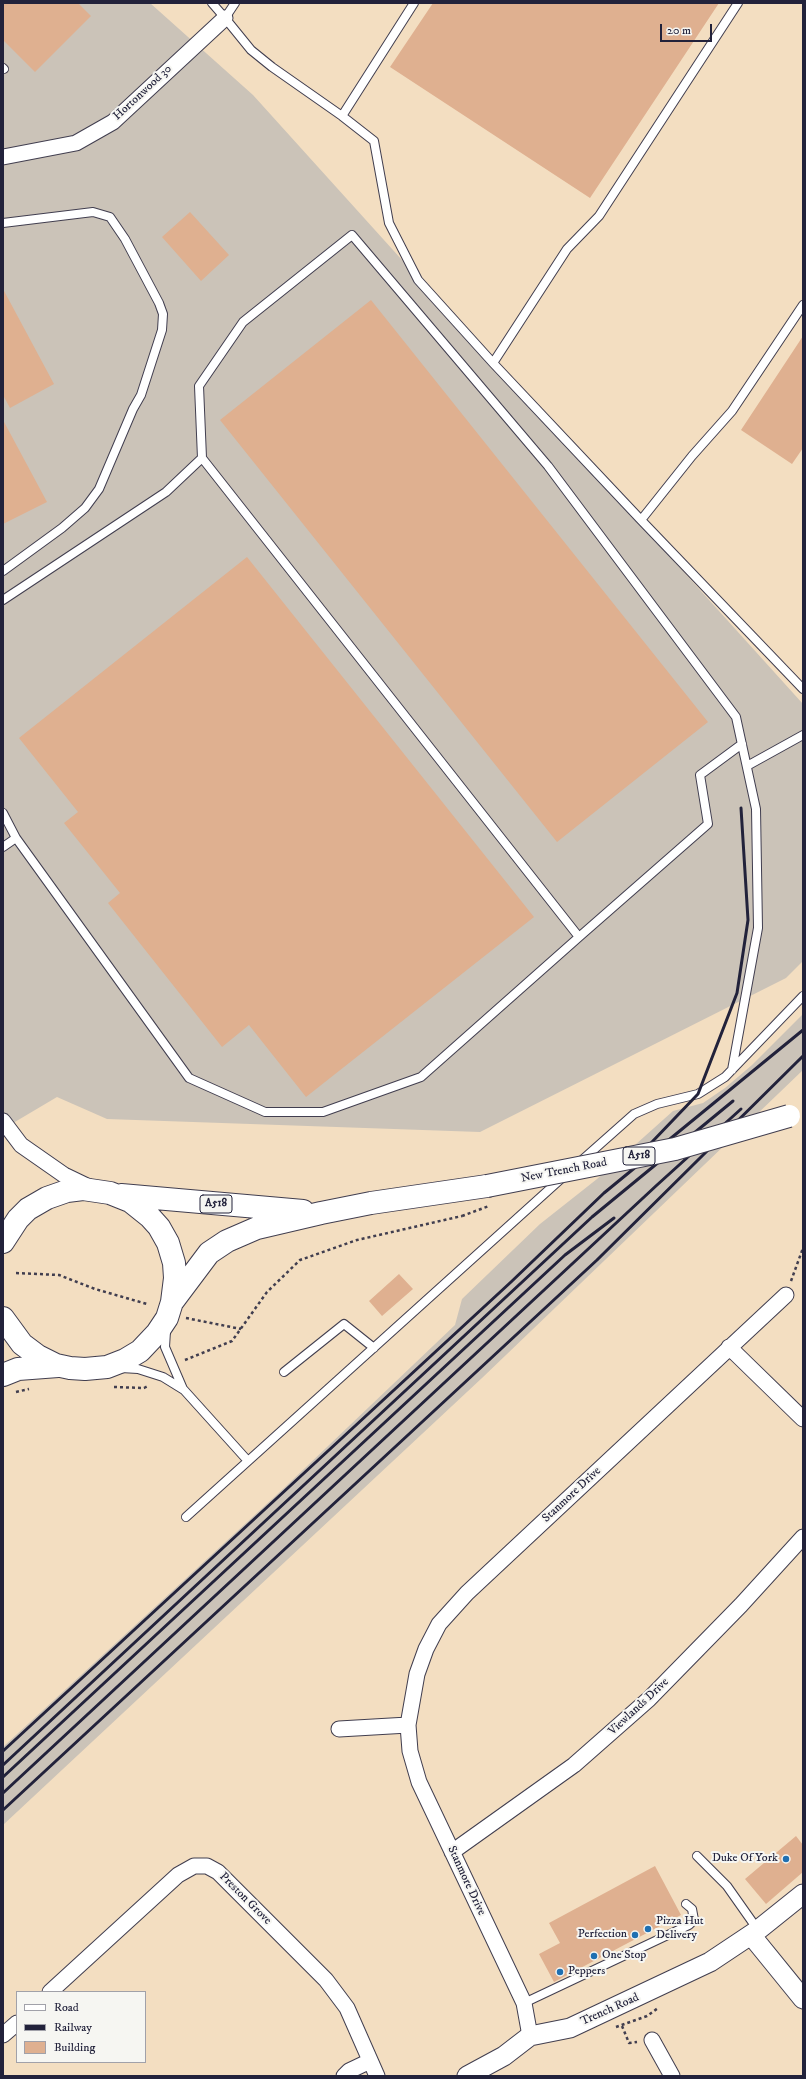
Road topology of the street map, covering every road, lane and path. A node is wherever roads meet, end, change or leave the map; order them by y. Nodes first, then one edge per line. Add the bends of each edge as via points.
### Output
1 (212, 3) edge
2 (235, 3) edge
3 (414, 3) edge
4 (738, 3) edge
5 (225, 18) junction
6 (342, 116) junction
7 (3, 157) edge
8 (3, 223) edge
9 (803, 305) edge
10 (493, 363) junction
11 (202, 458) junction
12 (641, 520) junction
13 (3, 571) edge
14 (3, 600) edge
15 (803, 689) edge
16 (803, 735) edge
17 (742, 744) junction
18 (747, 766) junction
19 (3, 813) edge
20 (16, 838) junction
21 (3, 847) edge
22 (579, 937) junction
23 (803, 996) edge
24 (732, 1070) junction
25 (796, 1114) edge
26 (3, 1121) edge
27 (103, 1192) junction
28 (320, 1213) junction
29 (462, 1216) dead end
30 (3, 1242) edge
31 (803, 1248) edge
32 (16, 1273) dead end
33 (786, 1295) joint
34 (147, 1304) dead end
35 (175, 1313) junction
36 (3, 1318) edge
37 (240, 1329) junction
38 (729, 1347) junction
39 (374, 1348) junction
40 (59, 1366) junction
41 (106, 1367) junction
42 (173, 1368) junction
43 (284, 1372) dead end
44 (3, 1375) edge
45 (184, 1390) junction
46 (803, 1419) edge
47 (248, 1461) junction
48 (186, 1516) dead end
49 (802, 1541) edge
50 (408, 1725) junction
51 (339, 1729) dead end
52 (452, 1852) junction
53 (697, 1856) dead end
54 (803, 1894) edge
55 (686, 1904) dead end
56 (754, 1932) junction
57 (51, 1991) edge
58 (803, 1999) edge
59 (524, 2003) junction
60 (16, 2024) edge
61 (622, 2026) dead end
62 (3, 2035) edge
63 (530, 2036) junction
64 (652, 2040) joint
65 (370, 2062) junction
66 (344, 2076) edge
67 (377, 2076) edge
68 (467, 2076) edge
69 (672, 2076) edge

1 - 5 lane
2 - 5 lane
3 - 6 lane
4 - 10 lane via 599,216 567,249
5 - 6 lane via 252,50 272,67
5 - 7 street, Hortonwood 30 via 113,122 76,143
6 - 10 lane via 374,141 389,222 418,280
8 - 13 lane via 94,212 110,217 128,245 163,314 162,330 141,395 99,489 85,508 62,528
9 - 12 lane via 732,411
10 - 12 lane
11 - 14 lane via 166,492
11 - 17 lane via 200,386 208,374 243,322 352,235 548,466 736,717
11 - 22 lane
12 - 15 lane
16 - 18 lane
17 - 18 lane
17 - 22 lane via 700,775 708,824
18 - 24 lane via 756,809 758,928
19 - 20 lane
20 - 21 lane
20 - 22 lane via 189,1078 265,1112 323,1112 421,1077
23 - 24 lane
24 - 39 lane via 725,1078 698,1094 657,1104 634,1114
25 - 28 highway, New Trench Road / A518, bridge via 675,1149 487,1186
26 - 27 street via 20,1145 64,1175
27 - 28 highway, New Trench Road / A518
27 - 30 highway, New Trench Road via 67,1191 46,1198 18,1219
27 - 35 highway via 130,1201 150,1217 168,1243 174,1263
28 - 35 highway, New Trench Road / A518 via 257,1228 227,1240 209,1253
29 - 37 path via 357,1240 300,1260 267,1292
31 - 33 path
32 - 34 path via 59,1275 95,1289
33 - 38 street, Stanmore Drive
35 - 37 path
35 - 41 highway, New Trench Road via 140,1351
35 - 42 lane via 164,1347
36 - 40 highway via 22,1344 38,1356
37 - 42 path via 232,1341 186,1359
38 - 46 street
38 - 50 street, Stanmore Drive via 467,1593 439,1624 417,1674
39 - 43 lane via 344,1324
39 - 47 lane
40 - 41 highway, New Trench Road via 86,1369
40 - 44 highway via 18,1369
41 - 45 lane via 138,1369 163,1377
42 - 45 lane
45 - 47 lane
47 - 48 lane
49 - 52 street, Viewlands Drive via 649,1699 574,1765
50 - 51 street
50 - 52 street, Stanmore Drive via 410,1751 419,1782
52 - 59 street, Stanmore Drive
53 - 56 lane via 726,1886
54 - 56 street, Trench Road
55 - 59 lane via 692,1909 694,1920 690,1926
56 - 58 street
56 - 63 street, Trench Road via 710,1962 627,2002 570,2028
57 - 65 street, Preston Grove via 178,1875 194,1866 207,1866 218,1872 326,1980 347,2008
59 - 63 street, Stanmore Drive
60 - 62 street
61 - 64 path via 629,2043
63 - 68 street, Trench Road via 504,2056
64 - 69 street
65 - 66 street via 349,2071
65 - 67 street, Preston Grove

